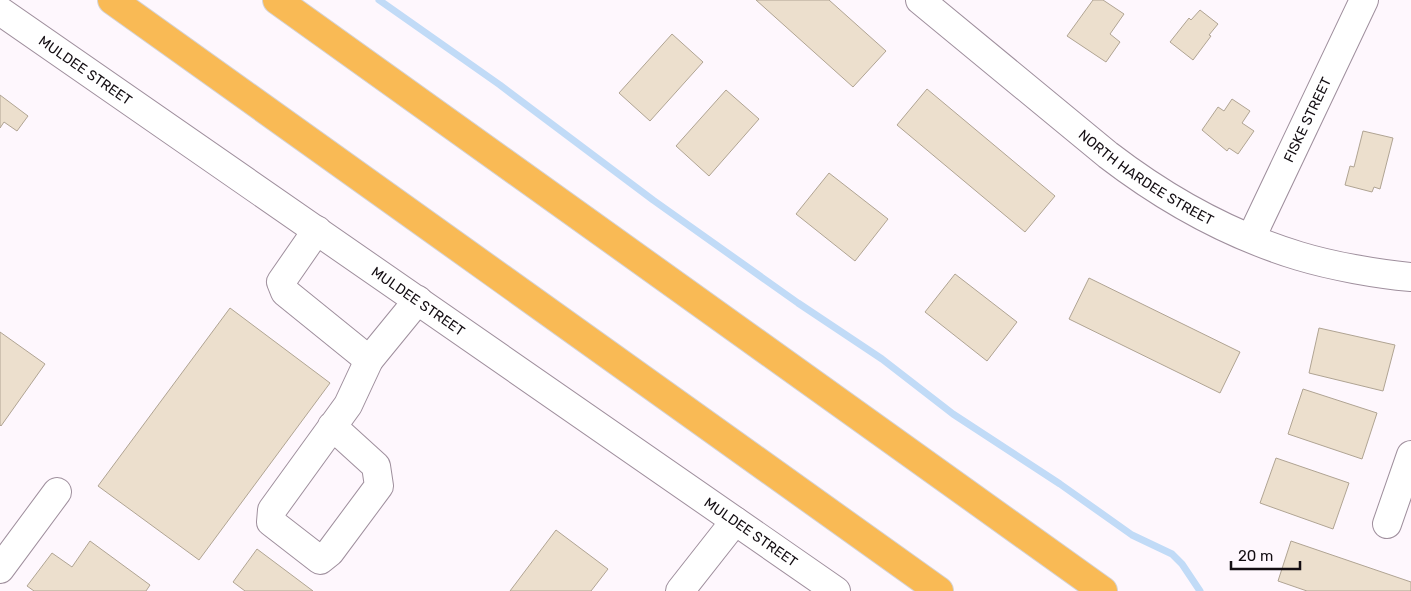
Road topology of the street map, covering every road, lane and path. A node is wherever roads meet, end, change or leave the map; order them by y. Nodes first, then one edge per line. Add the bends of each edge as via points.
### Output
1 (112, 0) edge
2 (276, 0) edge
3 (920, 0) edge
4 (1364, 0) edge
5 (0, 11) edge
6 (317, 230) junction
7 (1251, 238) junction
8 (1411, 278) edge
9 (418, 300) junction
10 (370, 360) junction
11 (332, 426) junction
12 (1411, 455) edge
13 (57, 492) dead end
14 (735, 521) junction
15 (1387, 524) dead end
16 (0, 569) edge
17 (680, 591) edge
18 (836, 591) edge
19 (939, 591) edge
20 (1103, 591) edge

1 - 19 highway
2 - 20 highway
3 - 7 street, NORTH HARDEE STREET via 1131,172 1204,216
4 - 7 street, FISKE STREET
5 - 6 street, MULDEE STREET
6 - 9 street, MULDEE STREET
6 - 10 street via 282,282 285,292
7 - 8 street, NORTH HARDEE STREET via 1298,256
9 - 10 street
9 - 14 street, MULDEE STREET
10 - 11 street via 348,405
11 - 11 street via 272,510 271,516 271,522 320,560 330,552 379,486 376,466
12 - 15 street
13 - 16 street
14 - 17 street
14 - 18 street, MULDEE STREET

